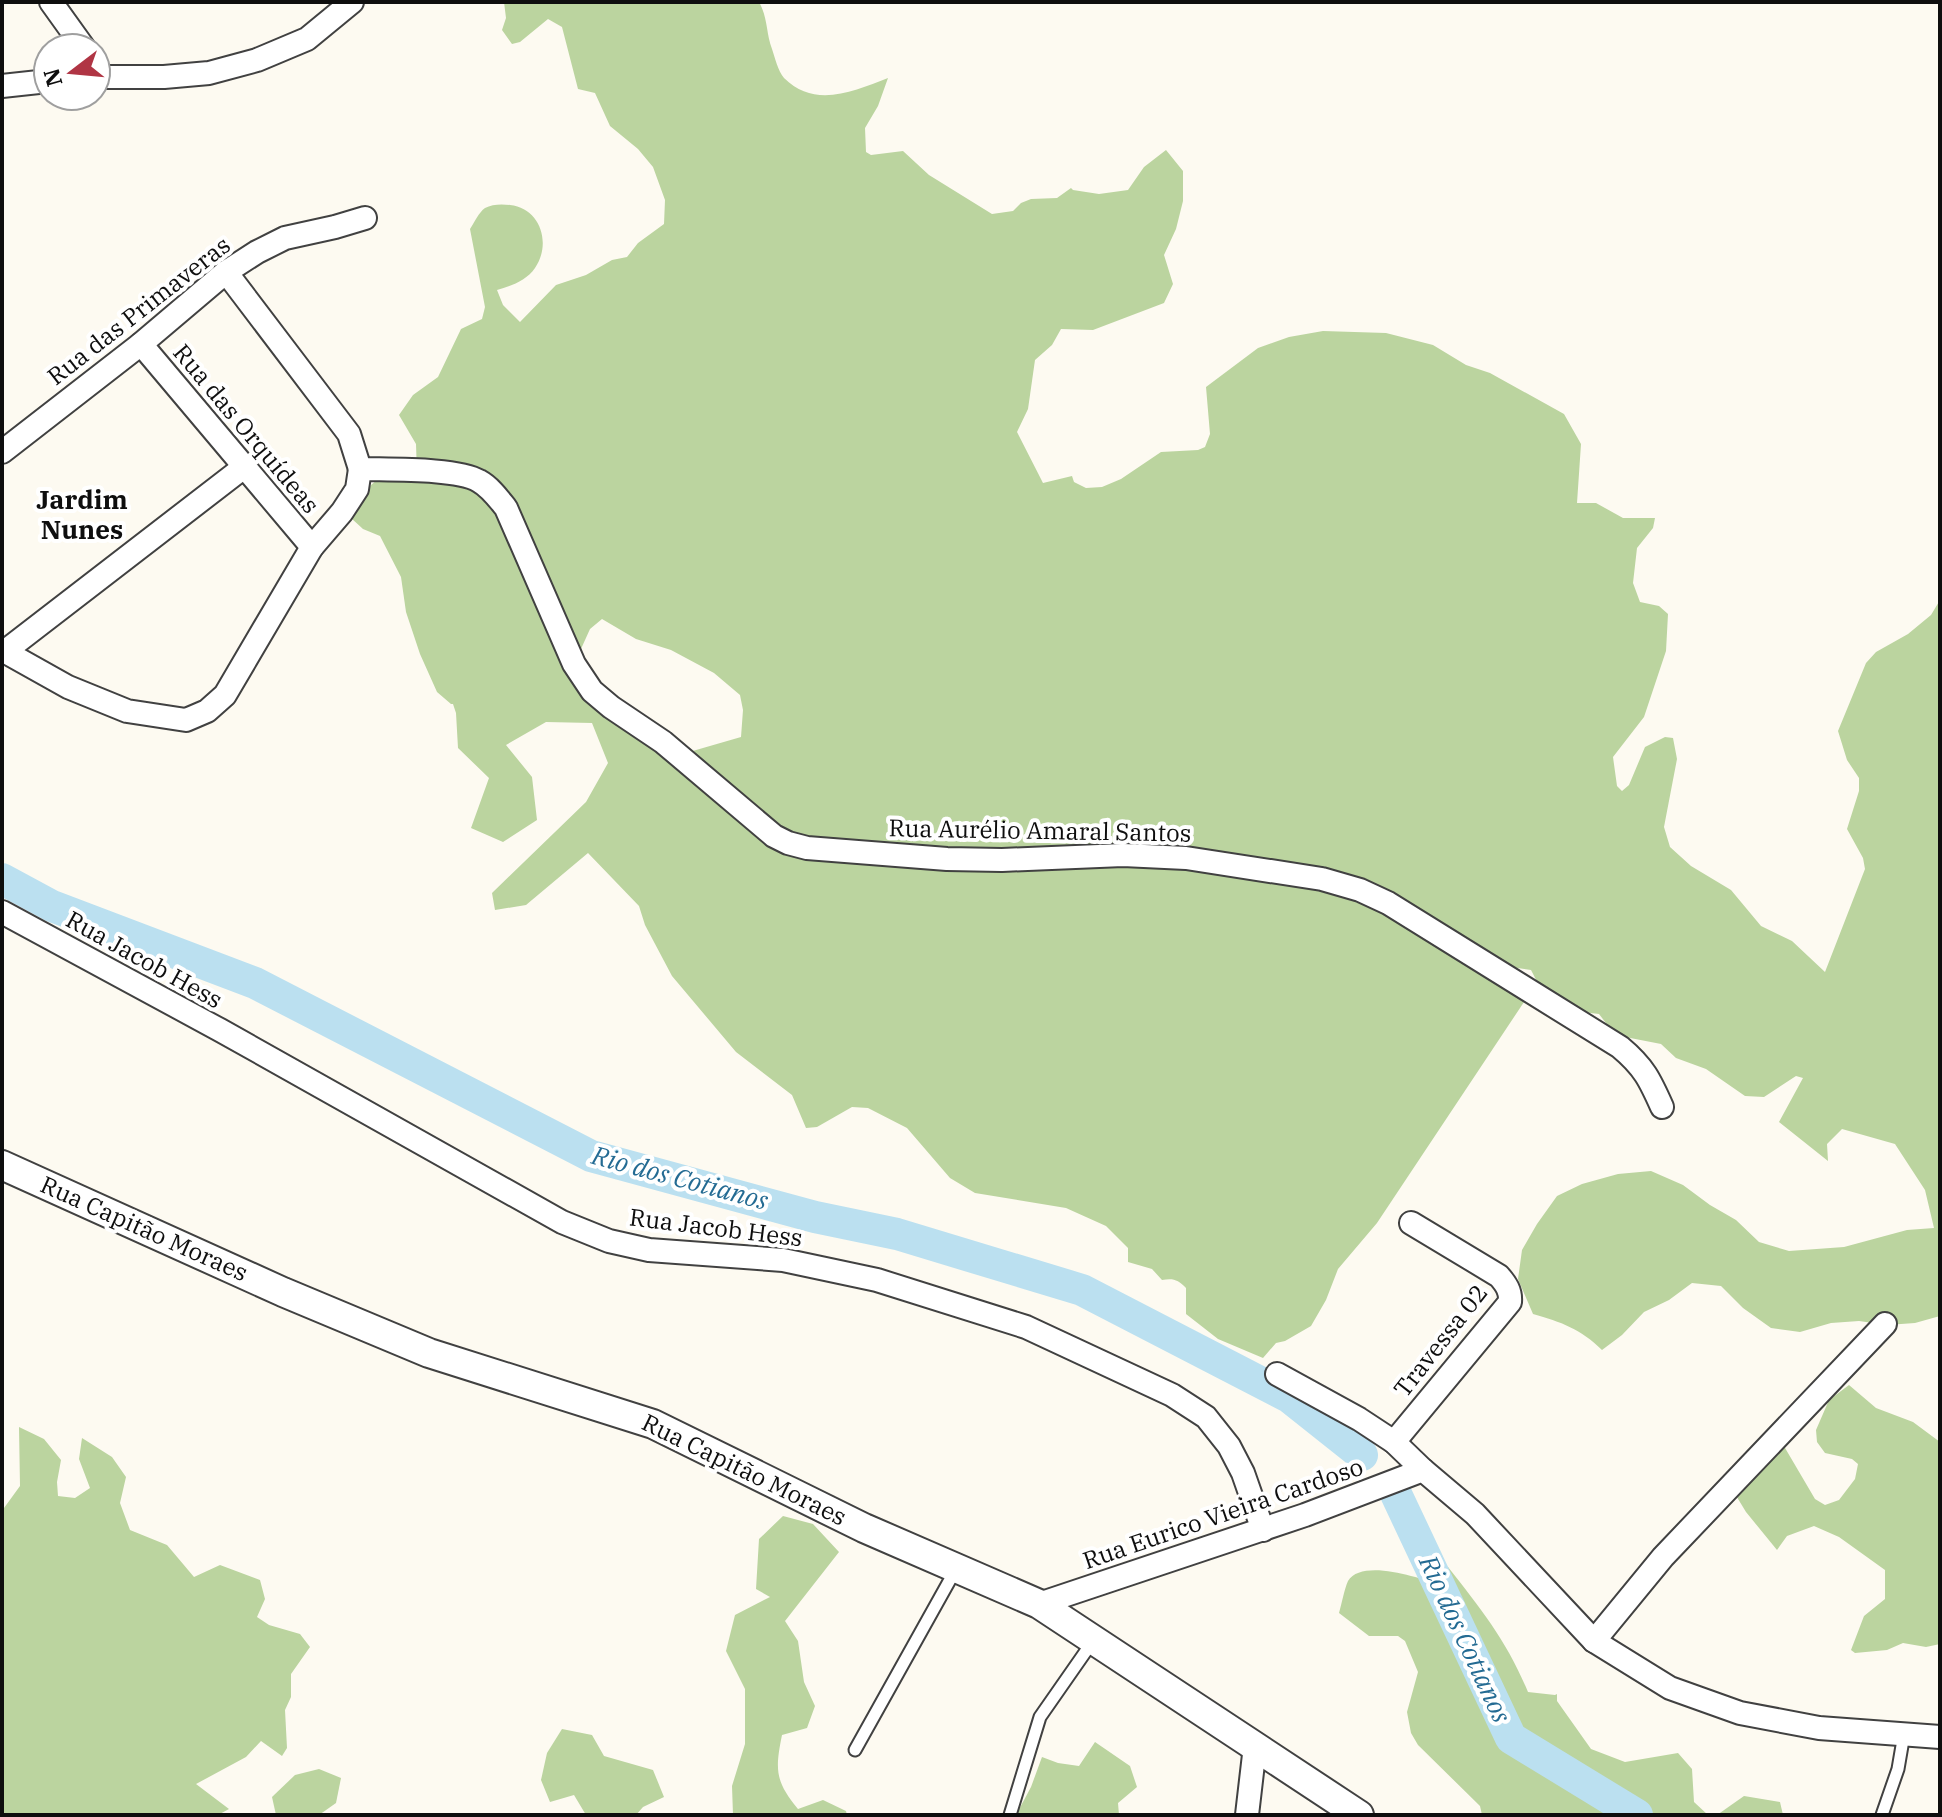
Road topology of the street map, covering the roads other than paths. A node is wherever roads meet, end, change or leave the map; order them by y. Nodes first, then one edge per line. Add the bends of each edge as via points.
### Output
1 (51, 2) edge
2 (352, 2) edge
3 (73, 32) edge
4 (112, 73) edge
5 (32, 83) edge
6 (2, 86) edge
7 (365, 218) dead end
8 (226, 272) junction
9 (141, 344) junction
10 (2, 452) edge
11 (244, 467) junction
12 (360, 469) junction
13 (312, 547) junction
14 (3, 651) edge
15 (2, 912) edge
16 (1662, 1107) dead end
17 (2, 1165) edge
18 (1411, 1223) dead end
19 (1885, 1324) dead end
20 (1277, 1374) dead end
21 (1394, 1442) junction
22 (1423, 1470) junction
23 (1263, 1530) junction
24 (957, 1569) junction
25 (1039, 1604) junction
26 (1094, 1640) junction
27 (1594, 1641) junction
28 (1904, 1734) junction
29 (1940, 1737) edge
30 (1255, 1746) junction
31 (855, 1750) dead end
32 (1010, 1815) edge
33 (1247, 1815) edge
34 (1359, 1815) edge
35 (1882, 1815) edge

1 - 3 street
2 - 4 street via 307,39 257,60 209,73
5 - 6 street
7 - 8 street, Rua das Primaveras via 285,238
8 - 9 street, Rua das Primaveras
8 - 12 street via 349,434
9 - 10 street, Rua das Primaveras
9 - 11 street, Rua das Orquídeas
11 - 13 street, Rua das Orquídeas
11 - 14 street
12 - 13 street via 357,489
12 - 16 street, Rua Aurélio Amaral Santos via 463,474 493,492 506,508 574,664 592,691 788,843 947,859 1186,858 1360,890 1620,1047 1648,1075
13 - 14 street via 225,695 186,720 127,711 68,687
15 - 23 street, Rua Jacob Hess via 562,1222 649,1250 783,1260 877,1280 1026,1327 1172,1395 1206,1417 1229,1446
17 - 24 street, Rua Capitão Moraes via 429,1353 653,1424
18 - 21 street, Travessa 02 via 1499,1276 1511,1294 1510,1302
19 - 27 street via 1663,1557
20 - 21 street, Rua Eurico Vieira Cardoso
21 - 22 street, Rua Eurico Vieira Cardoso
22 - 23 street, Rua Eurico Vieira Cardoso
22 - 27 street, Rua Eurico Vieira Cardoso via 1475,1514
23 - 25 street, Rua Eurico Vieira Cardoso
24 - 25 street, Rua Capitão Moraes
24 - 31 lane
25 - 26 street, Rua Capitão Moraes
26 - 30 street, Rua Capitão Moraes
26 - 32 lane via 1040,1717
27 - 28 street, Rua Eurico Vieira Cardoso via 1670,1688 1740,1713 1819,1728
28 - 29 street, Rua Eurico Vieira Cardoso
28 - 35 lane
30 - 33 street
30 - 34 street, Rua Capitão Moraes

